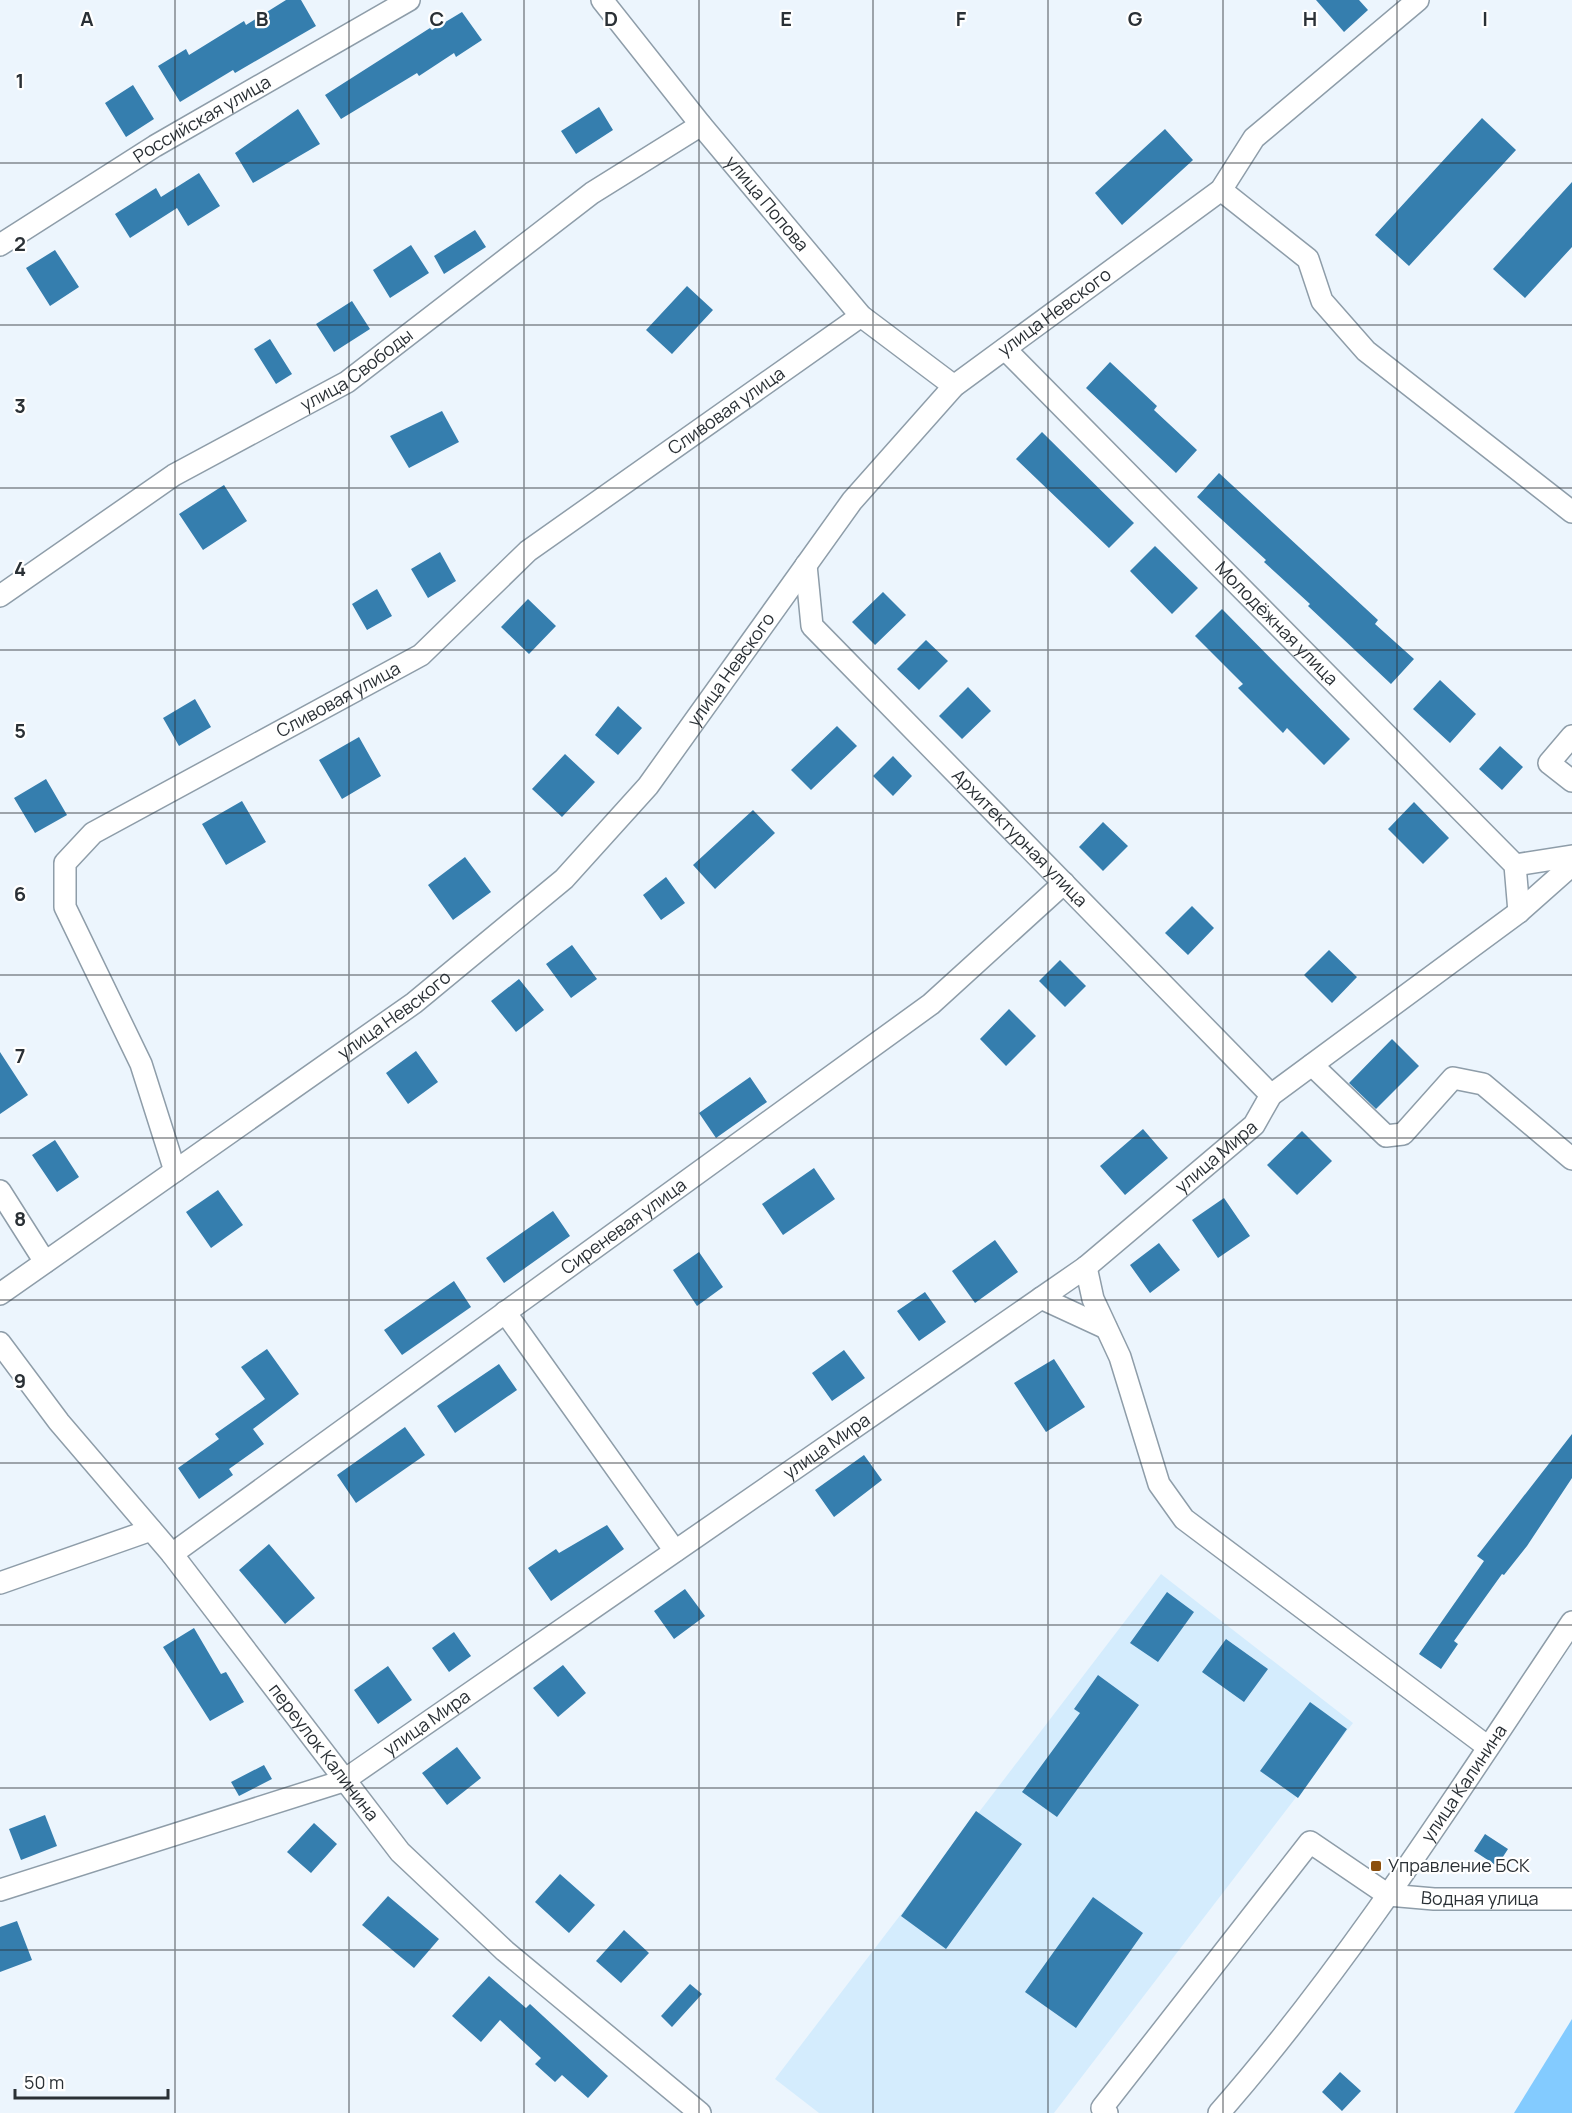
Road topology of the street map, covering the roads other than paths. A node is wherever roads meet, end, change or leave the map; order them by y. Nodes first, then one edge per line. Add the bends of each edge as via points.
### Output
1 (409, 0) edge
2 (602, 0) edge
3 (1418, 0) edge
4 (700, 125) junction
5 (1221, 190) junction
6 (0, 245) edge
7 (861, 316) junction
8 (1005, 349) junction
9 (954, 386) junction
10 (1572, 512) edge
11 (806, 565) junction
12 (0, 596) edge
13 (1572, 735) edge
14 (1572, 781) edge
15 (1572, 856) edge
16 (1515, 865) junction
17 (1572, 865) edge
18 (1064, 883) junction
19 (1519, 912) junction
20 (1312, 1065) junction
21 (1271, 1095) junction
22 (1572, 1159) edge
23 (175, 1171) junction
24 (0, 1191) edge
25 (45, 1262) junction
26 (1086, 1267) junction
27 (0, 1294) edge
28 (1041, 1298) junction
29 (506, 1312) junction
30 (1106, 1328) junction
31 (0, 1343) edge
32 (151, 1530) junction
33 (675, 1551) junction
34 (172, 1554) junction
35 (0, 1583) edge
36 (1572, 1622) edge
37 (1488, 1747) junction
38 (343, 1780) junction
39 (0, 1890) edge
40 (1388, 1895) junction
41 (1572, 1899) edge
42 (1102, 2111) edge
43 (699, 2113) edge
44 (1219, 2113) edge

1 - 6 street, Российская улица via 155,146
2 - 4 street, улица Попова
3 - 5 street, улица Невского via 1254,138
4 - 7 street, улица Попова
4 - 12 street, улица Свободы via 592,193 347,381 174,475
5 - 8 street, улица Невского
5 - 10 street via 1308,259 1322,301 1366,351
7 - 9 street, улица Попова
7 - 23 street, Сливовая улица via 528,551 421,655 93,833 65,863 65,907 141,1064
8 - 9 street, улица Невского
8 - 16 street, Молодёжная улица
9 - 11 street, улица Невского via 852,501
11 - 18 street, Архитектурная улица via 812,626
11 - 23 street, улица Невского via 648,786 564,879 414,1003
13 - 14 street via 1550,763
15 - 16 street
16 - 19 street
17 - 19 street, улица Мира
18 - 21 street, Архитектурная улица
18 - 29 street, Сиреневая улица via 931,1004
19 - 20 street, улица Мира
20 - 21 street, улица Мира
20 - 22 street via 1386,1136 1403,1134 1453,1078 1484,1084
21 - 26 street, улица Мира via 1254,1125
23 - 25 street, улица Невского
24 - 25 street
25 - 27 street, улица Невского
26 - 28 street, улица Мира
26 - 30 street via 1093,1299
28 - 30 street
28 - 33 street, улица Мира
29 - 33 street
29 - 34 street, Сиреневая улица
30 - 37 street via 1120,1357 1159,1484 1184,1519
31 - 32 street, переулок Калинина via 59,1422
32 - 34 street, переулок Калинина
32 - 35 street
33 - 38 street, улица Мира
34 - 38 street, переулок Калинина
36 - 37 street, улица Калинина
37 - 40 street, улица Калинина
38 - 39 street, улица Мира
38 - 43 street, переулок Калинина via 400,1852 505,1951
40 - 41 street, Водная улица
40 - 42 street via 1310,1842
40 - 44 street, улица Калинина via 1269,2055

